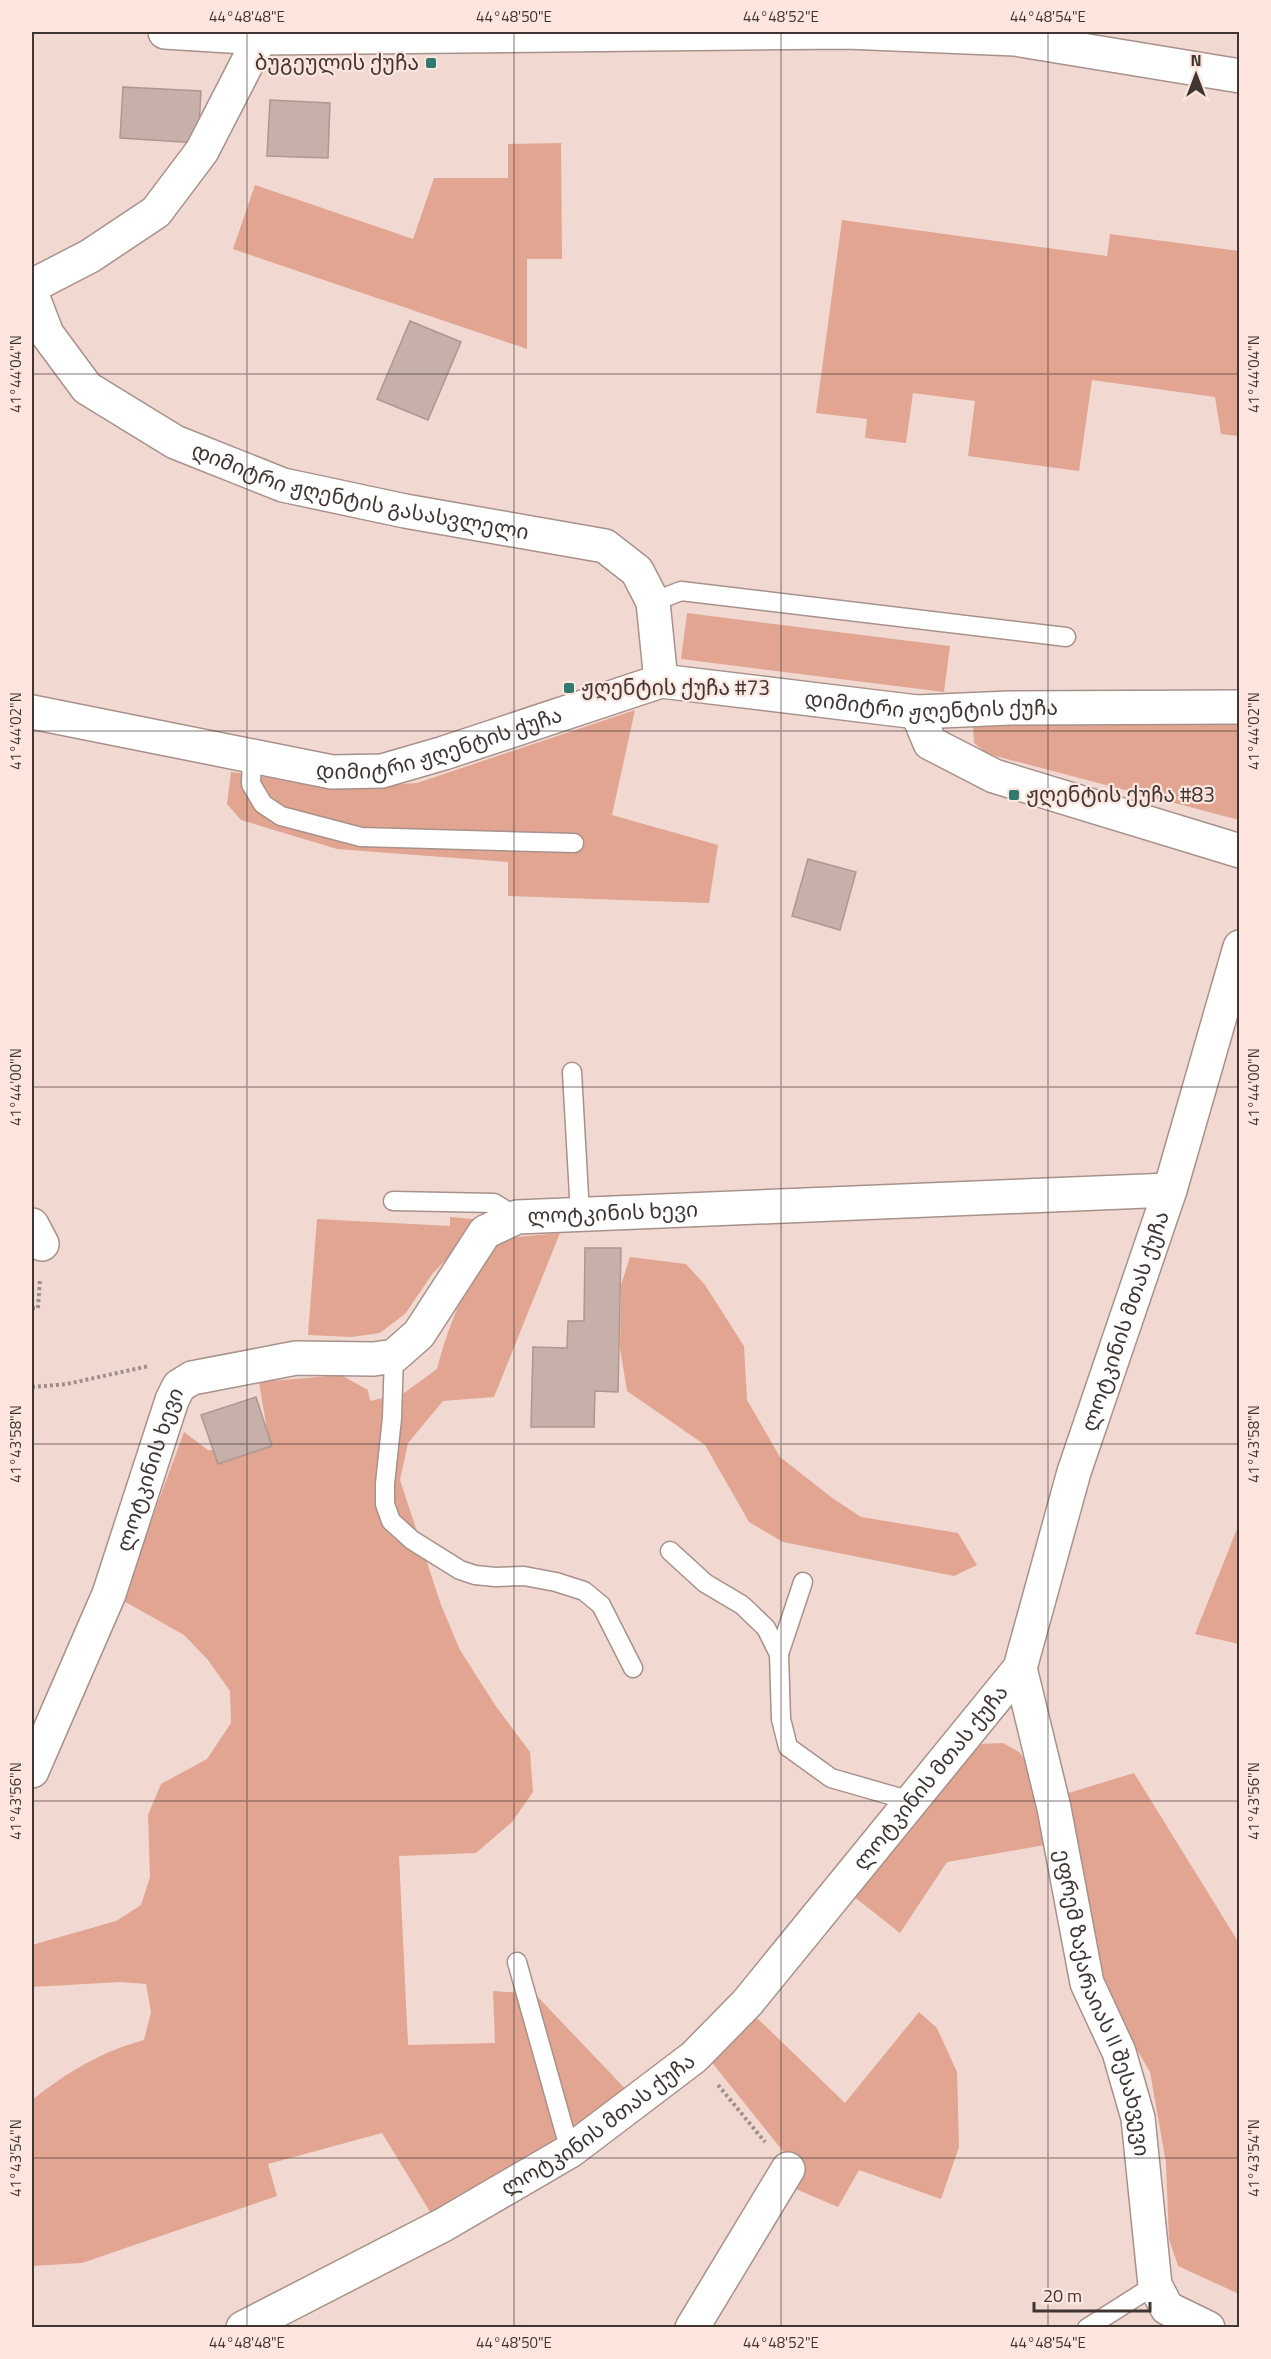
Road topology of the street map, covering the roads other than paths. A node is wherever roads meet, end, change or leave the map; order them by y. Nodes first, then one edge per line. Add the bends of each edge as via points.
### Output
1 (165, 32) edge
2 (261, 34) edge
3 (1239, 76) edge
4 (32, 286) edge
5 (32, 295) edge
6 (653, 602) junction
7 (1066, 637) dead end
8 (661, 681) junction
9 (1239, 707) edge
10 (32, 712) edge
11 (917, 712) junction
12 (252, 756) junction
13 (574, 843) dead end
14 (1239, 851) edge
15 (1239, 947) edge
16 (572, 1072) dead end
17 (1170, 1190) junction
18 (393, 1201) dead end
19 (580, 1214) junction
20 (517, 1217) junction
21 (394, 1356) junction
22 (670, 1551) dead end
23 (803, 1581) dead end
24 (780, 1654) junction
25 (633, 1668) dead end
26 (1020, 1668) junction
27 (32, 1771) edge
28 (911, 1801) junction
29 (517, 1962) dead end
30 (570, 2151) junction
31 (788, 2169) road end
32 (1155, 2285) junction
33 (1199, 2326) edge
34 (243, 2328) edge
35 (692, 2328) edge
36 (1087, 2328) edge

1 - 2 street
2 - 3 street via 931,34 1015,39
2 - 4 street via 202,151 156,212 90,256
5 - 6 street, დიმიტრი ჟღენტის გასასვლელი via 47,334 87,388 175,441 283,484 405,511 605,546 637,571
6 - 7 lane via 681,591
6 - 8 street, დიმიტრი ჟღენტის გასასვლელი
8 - 11 street, დიმიტრი ჟღენტის ქუჩა
8 - 12 street, დიმიტრი ჟღენტის ქუჩა via 382,771 332,772
9 - 11 street, დიმიტრი ჟღენტის ქუჩა
10 - 12 street, დიმიტრი ჟღენტის ქუჩა
11 - 14 street via 930,743 994,776
12 - 13 lane via 251,784 263,804 281,816 361,837
15 - 17 street, ლოტკინის მთას ქუჩა
16 - 19 lane
17 - 19 street, ლოტკინის ხევი
17 - 26 street, ლოტკინის მთას ქუჩა via 1074,1472
18 - 20 lane via 494,1203
19 - 20 street, ლოტკინის ხევი
20 - 21 street, ლოტკინის ხევი via 484,1232 419,1334
21 - 25 lane via 385,1484 385,1504 391,1521 412,1540 460,1570 475,1575 556,1581 584,1591 601,1605
21 - 27 street, ლოტკინის ხევი via 296,1358 192,1378 179,1386 109,1594
22 - 24 lane via 705,1583 742,1605 766,1628
23 - 24 lane
24 - 28 lane via 781,1719 788,1747 831,1778
26 - 28 street, ლოტკინის მთას ქუჩა
26 - 32 street, ეფრემ ზაქარაიას II შესახვევი via 1054,1808 1087,1983 1119,2052 1138,2118
28 - 30 street, ლოტკინის მთას ქუჩა via 747,2003 694,2057
29 - 30 lane
30 - 34 street, ლოტკინის მთას ქუჩა via 443,2225
31 - 35 street
32 - 33 street, ეფრემ ზაქარაიას II შესახვევი via 1167,2308
32 - 36 lane

